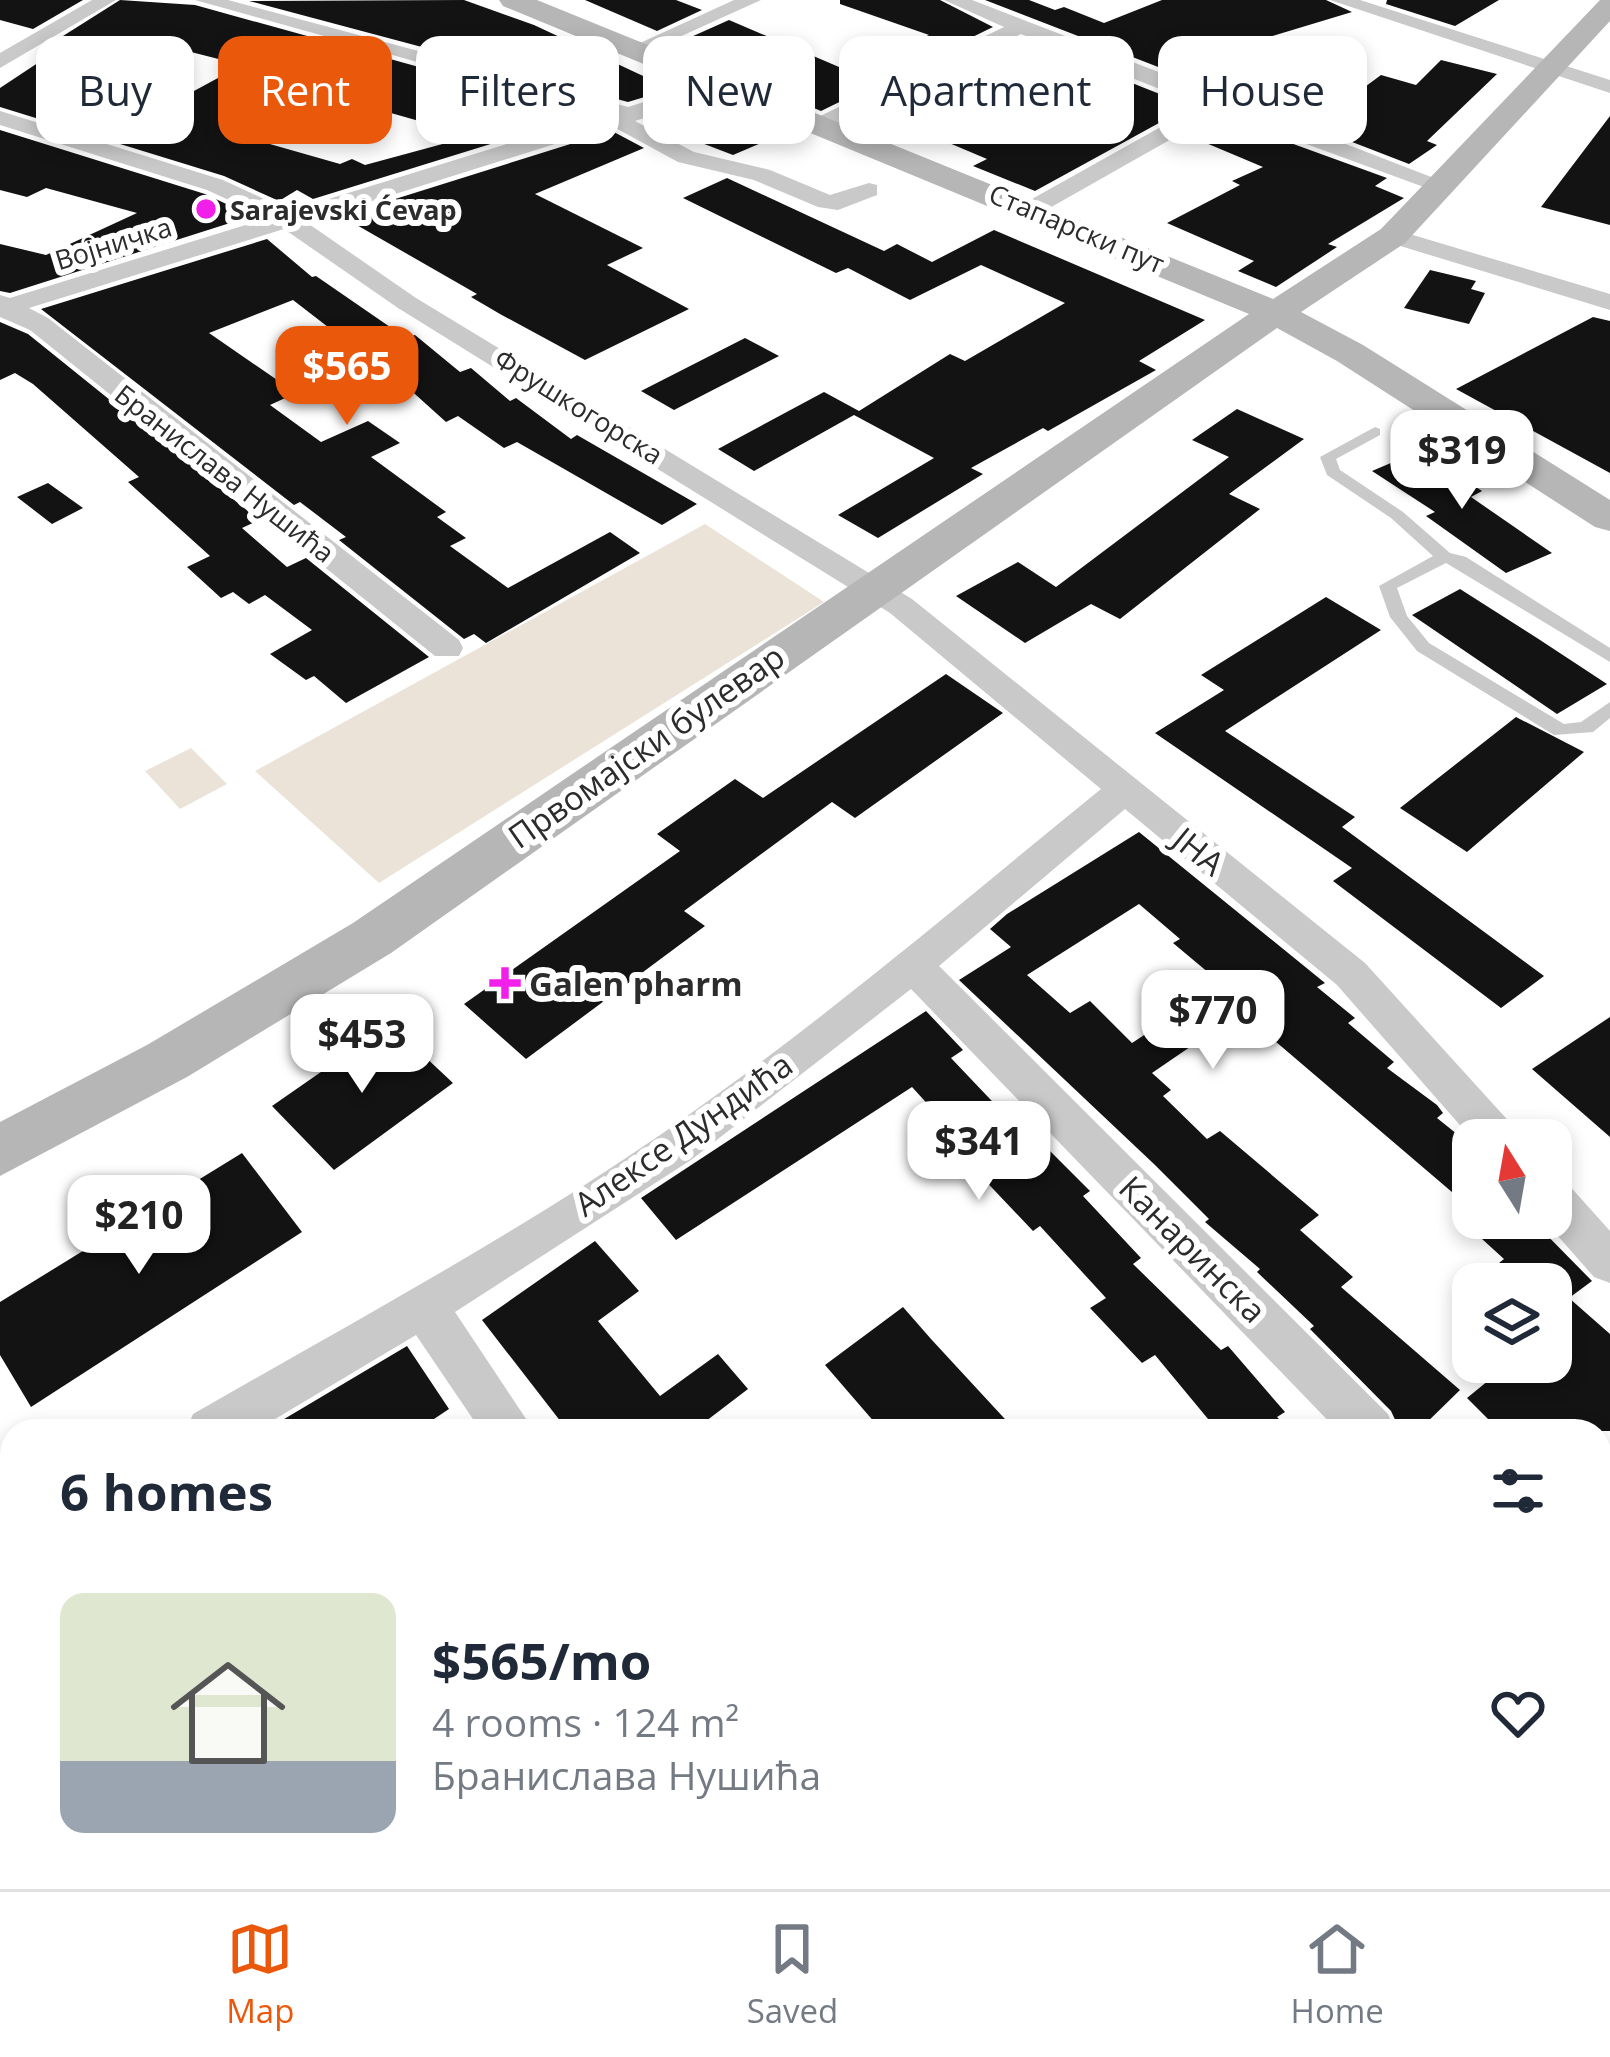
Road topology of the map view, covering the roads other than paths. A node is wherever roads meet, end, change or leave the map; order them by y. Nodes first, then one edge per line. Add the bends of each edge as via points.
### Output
1 (106, 0) edge
2 (205, 0) edge
3 (513, 0) edge
4 (751, 0) edge
5 (954, 0) edge
6 (1340, 0) edge
7 (1610, 5) edge
8 (1021, 26) junction
9 (0, 32) edge
10 (35, 41) junction
11 (637, 50) junction
12 (643, 52) edge
13 (0, 62) edge
14 (1548, 68) junction
15 (1158, 81) edge
16 (1610, 87) edge
17 (643, 111) edge
18 (624, 117) junction
19 (0, 118) edge
20 (815, 121) edge
21 (822, 124) junction
22 (1158, 137) edge
23 (1328, 144) edge
24 (1440, 184) junction
25 (869, 190) dead end
26 (1031, 209) junction
27 (287, 220) junction
28 (1393, 236) junction
29 (1332, 279) junction
30 (1610, 302) edge
31 (3, 306) edge
32 (1276, 314) junction
33 (1219, 350) junction
34 (1358, 358) junction
35 (1375, 432) dead end
36 (1610, 518) edge
37 (1444, 557) junction
38 (873, 589) junction
39 (447, 648) dead end
40 (1610, 656) edge
41 (1610, 707) edge
42 (1124, 790) junction
43 (913, 965) junction
44 (1480, 1119) edge
45 (0, 1151) edge
46 (1572, 1221) edge
47 (1610, 1263) edge
48 (423, 1306) junction
49 (230, 1419) edge
50 (502, 1419) edge
51 (1359, 1419) edge

1 - 10 street
2 - 18 street
3 - 11 street, Стапарски пут
4 - 11 street
5 - 8 street
6 - 14 street
7 - 14 street, Првомајски булевар
8 - 15 street
8 - 21 street
9 - 10 street
10 - 13 street
11 - 12 street, Стапарски пут
14 - 16 street
14 - 24 street, Првомајски булевар
17 - 18 street, Војничка
18 - 25 street via 686,157 762,175 826,202
18 - 27 street, Војничка
19 - 27 street, Фрушкогорска via 246,196
20 - 21 street, Стапарски пут
21 - 26 street, Стапарски пут
22 - 26 street
23 - 24 street
24 - 28 street, Првомајски булевар
26 - 32 street, Стапарски пут
27 - 31 street, Војничка
27 - 38 street, Фрушкогорска via 407,303
28 - 29 street, Првомајски булевар
28 - 30 street
29 - 32 street, Првомајски булевар
29 - 34 street via 1332,326
31 - 39 street, Бранислава Нушића via 39,324
32 - 33 street, Првомајски булевар
32 - 34 street, Стапарски пут
33 - 34 street
33 - 38 street, Првомајски булевар
34 - 36 street, Стапарски пут
35 - 37 lane via 1327,464
37 - 40 lane
37 - 41 lane via 1388,586 1423,647 1561,731 1586,728
38 - 42 street, ЈНА
38 - 45 street, Првомајски булевар via 372,938
42 - 43 street, Алексе Дундића
42 - 44 street, ЈНА via 1351,974
43 - 48 street, Алексе Дундића via 675,1148
43 - 51 street, Канаринска
46 - 47 street
48 - 49 street, Алексе Дундића
48 - 50 street

